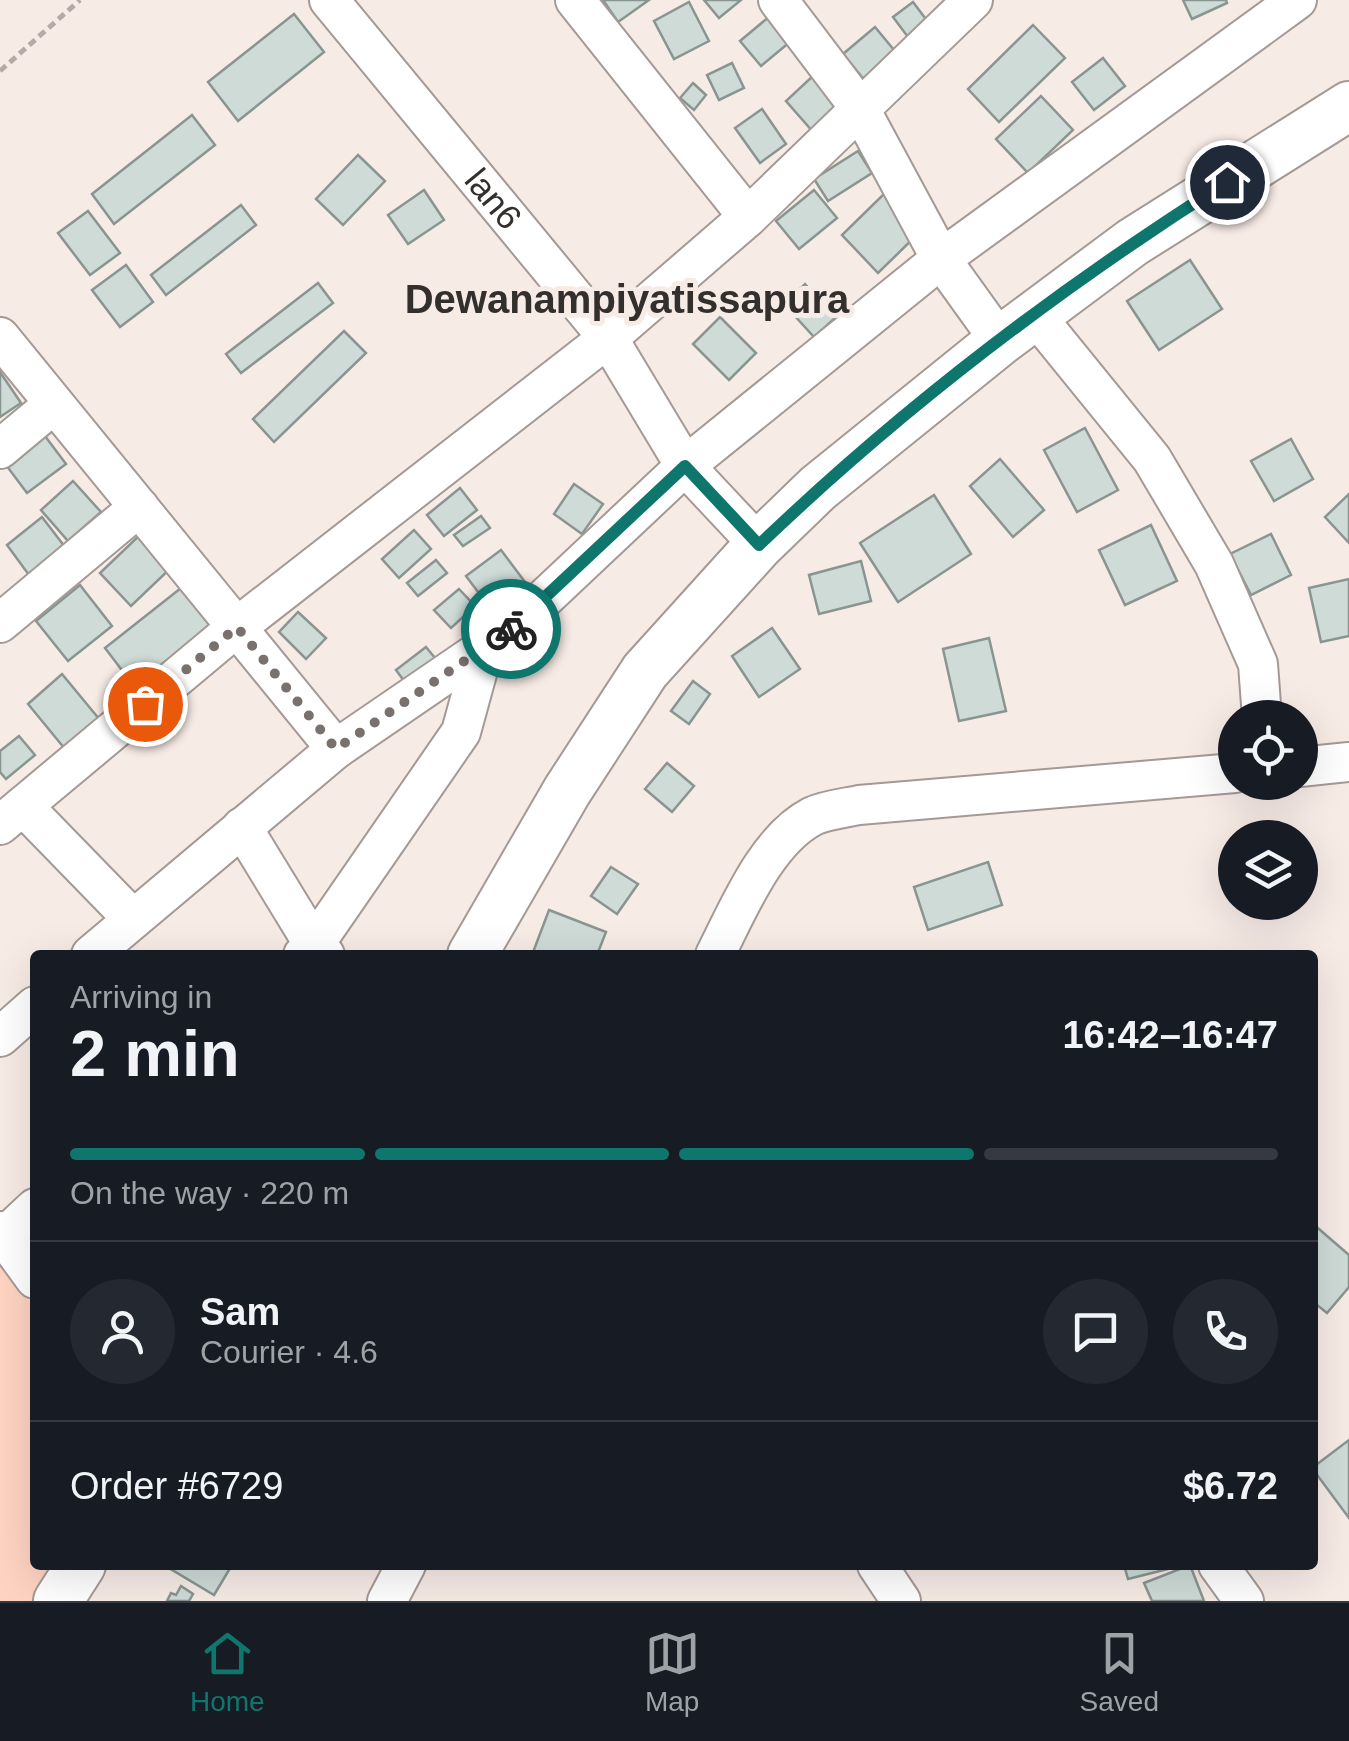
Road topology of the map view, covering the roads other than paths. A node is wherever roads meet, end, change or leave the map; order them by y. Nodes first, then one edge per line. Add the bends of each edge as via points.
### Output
1 (328, 0) edge
2 (575, 0) edge
3 (778, 0) edge
4 (973, 0) edge
5 (1297, 0) edge
6 (859, 106) junction
7 (1349, 106) edge
8 (748, 217) junction
9 (941, 259) junction
10 (1018, 328) junction
11 (0, 337) edge
12 (608, 338) junction
13 (54, 404) junction
14 (0, 449) edge
15 (685, 466) junction
16 (139, 508) junction
17 (759, 545) junction
18 (0, 623) edge
19 (237, 627) junction
20 (484, 648) junction
21 (1261, 700) edge
22 (336, 749) junction
23 (1349, 762) edge
24 (1318, 765) edge
25 (1218, 774) edge
26 (12, 815) edge
27 (242, 827) junction
28 (132, 918) junction
29 (97, 950) edge
30 (313, 950) edge
31 (315, 950) edge
32 (475, 950) edge
33 (718, 950) edge
34 (30, 1010) edge
35 (0, 1037) edge
36 (30, 1212) edge
37 (2, 1234) edge
38 (30, 1272) edge
39 (77, 1570) edge
40 (403, 1570) edge
41 (880, 1570) edge
42 (1222, 1570) edge
43 (58, 1601) edge
44 (387, 1601) edge
45 (901, 1601) edge
46 (1244, 1601) edge

1 - 12 street, lan6
2 - 8 street
3 - 6 street
4 - 6 street
5 - 9 street
6 - 8 street
6 - 9 street
7 - 10 main road via 1133,242
8 - 12 street
9 - 10 street
9 - 15 street
10 - 17 main road via 818,488
10 - 21 street via 1152,459 1214,564 1258,664
11 - 13 street
12 - 15 street, lan6
12 - 19 street
13 - 14 street
13 - 16 street
15 - 17 street, lan6
15 - 20 street
16 - 18 street
16 - 19 street
17 - 32 main road via 645,671
19 - 22 street
19 - 26 street
20 - 22 street
20 - 31 street via 462,732
22 - 27 street
23 - 24 street
25 - 33 street via 859,805 814,815 787,836 751,883
26 - 28 street
27 - 28 street
27 - 30 street
28 - 29 street
34 - 35 street
36 - 37 street
37 - 38 street
39 - 43 main road
40 - 44 street
41 - 45 street
42 - 46 street

